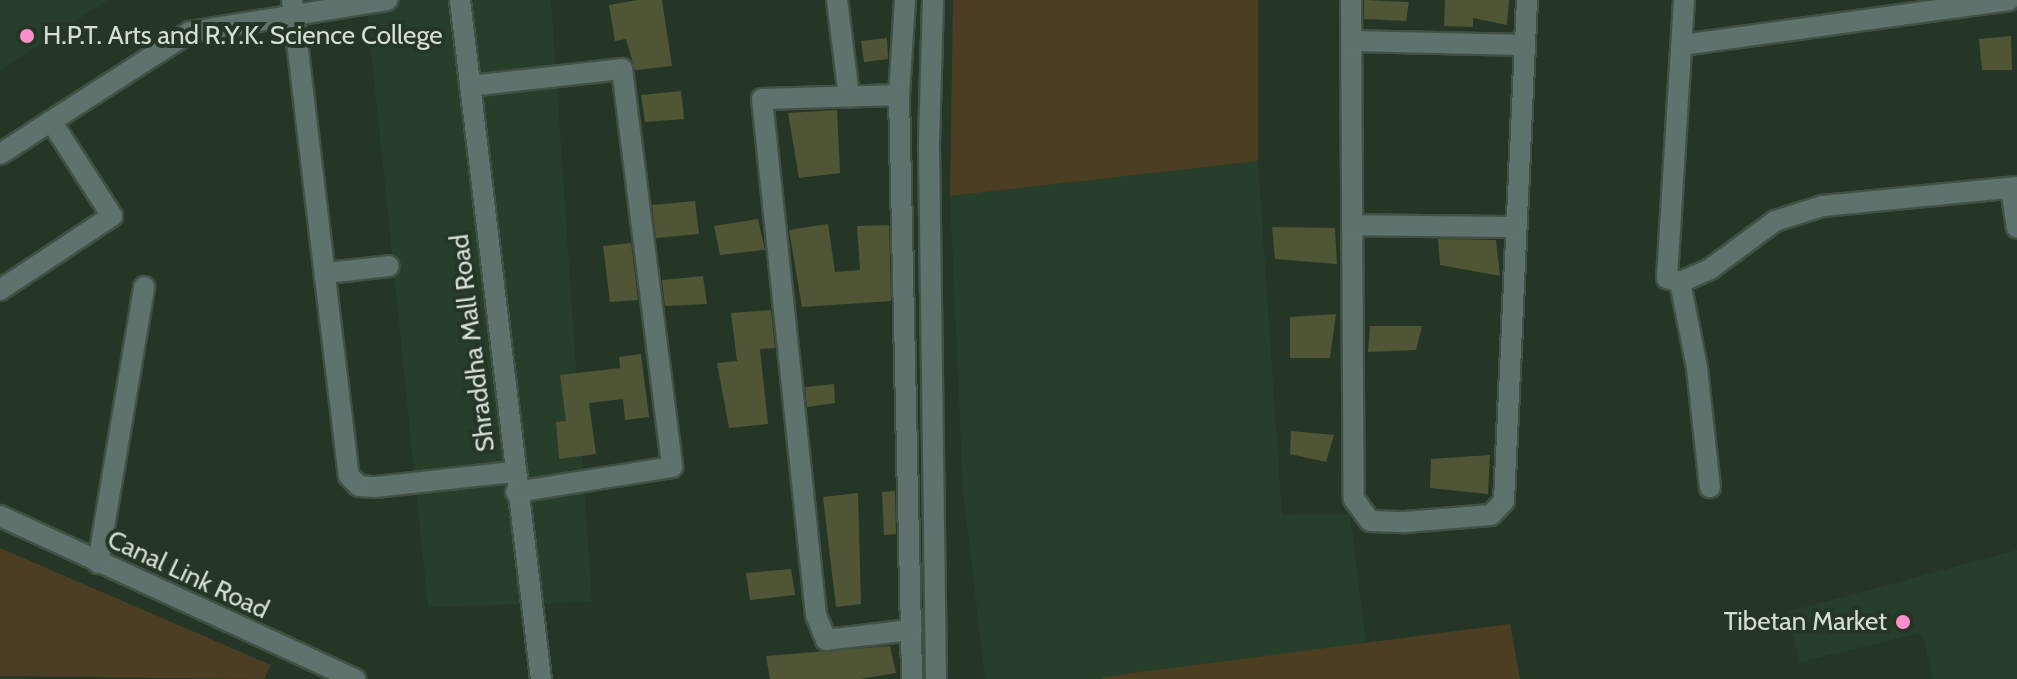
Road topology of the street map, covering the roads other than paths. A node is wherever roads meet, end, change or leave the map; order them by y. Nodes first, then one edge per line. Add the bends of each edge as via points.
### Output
1 (387, 0) edge
2 (460, 0) edge
3 (837, 0) edge
4 (905, 0) edge
5 (933, 0) edge
6 (1351, 0) edge
7 (1527, 0) edge
8 (1684, 0) edge
9 (2009, 0) edge
10 (293, 8) edge
11 (1351, 41) junction
12 (1525, 45) junction
13 (1682, 45) junction
14 (470, 86) junction
15 (899, 95) junction
16 (849, 96) junction
17 (51, 121) junction
18 (0, 154) edge
19 (2014, 188) edge
20 (1352, 225) junction
21 (1516, 227) junction
22 (2017, 228) edge
23 (389, 266) dead end
24 (327, 273) junction
25 (1680, 282) junction
26 (144, 287) dead end
27 (0, 290) edge
28 (515, 482) junction
29 (1710, 487) dead end
30 (0, 516) edge
31 (98, 563) junction
32 (911, 630) junction
33 (355, 679) edge
34 (541, 679) edge
35 (912, 679) edge
36 (936, 679) edge

1 - 10 street
2 - 14 street, Shraddha Mall Road
3 - 16 street
4 - 15 street
5 - 36 street via 929,145
6 - 11 street
7 - 12 street
8 - 13 street
9 - 13 street
10 - 17 street via 190,32
10 - 24 street
11 - 12 street
11 - 20 street
12 - 21 street
13 - 25 street via 1667,278
14 - 28 street, Shraddha Mall Road
14 - 28 street via 622,69 672,467
15 - 16 street
15 - 32 street
16 - 32 street via 762,99 816,615 826,640
17 - 18 street
17 - 27 street via 112,216
19 - 22 street
19 - 25 street via 1811,209 1775,221 1710,269
20 - 21 street
20 - 21 street via 1354,499 1370,521 1405,522 1491,515 1504,501
23 - 24 street
24 - 28 street via 349,476 359,486 375,487
25 - 29 street via 1697,368
26 - 31 street
28 - 34 street, Shraddha Mall Road
30 - 31 street, Canal Link Road
31 - 33 street, Canal Link Road
32 - 35 street

